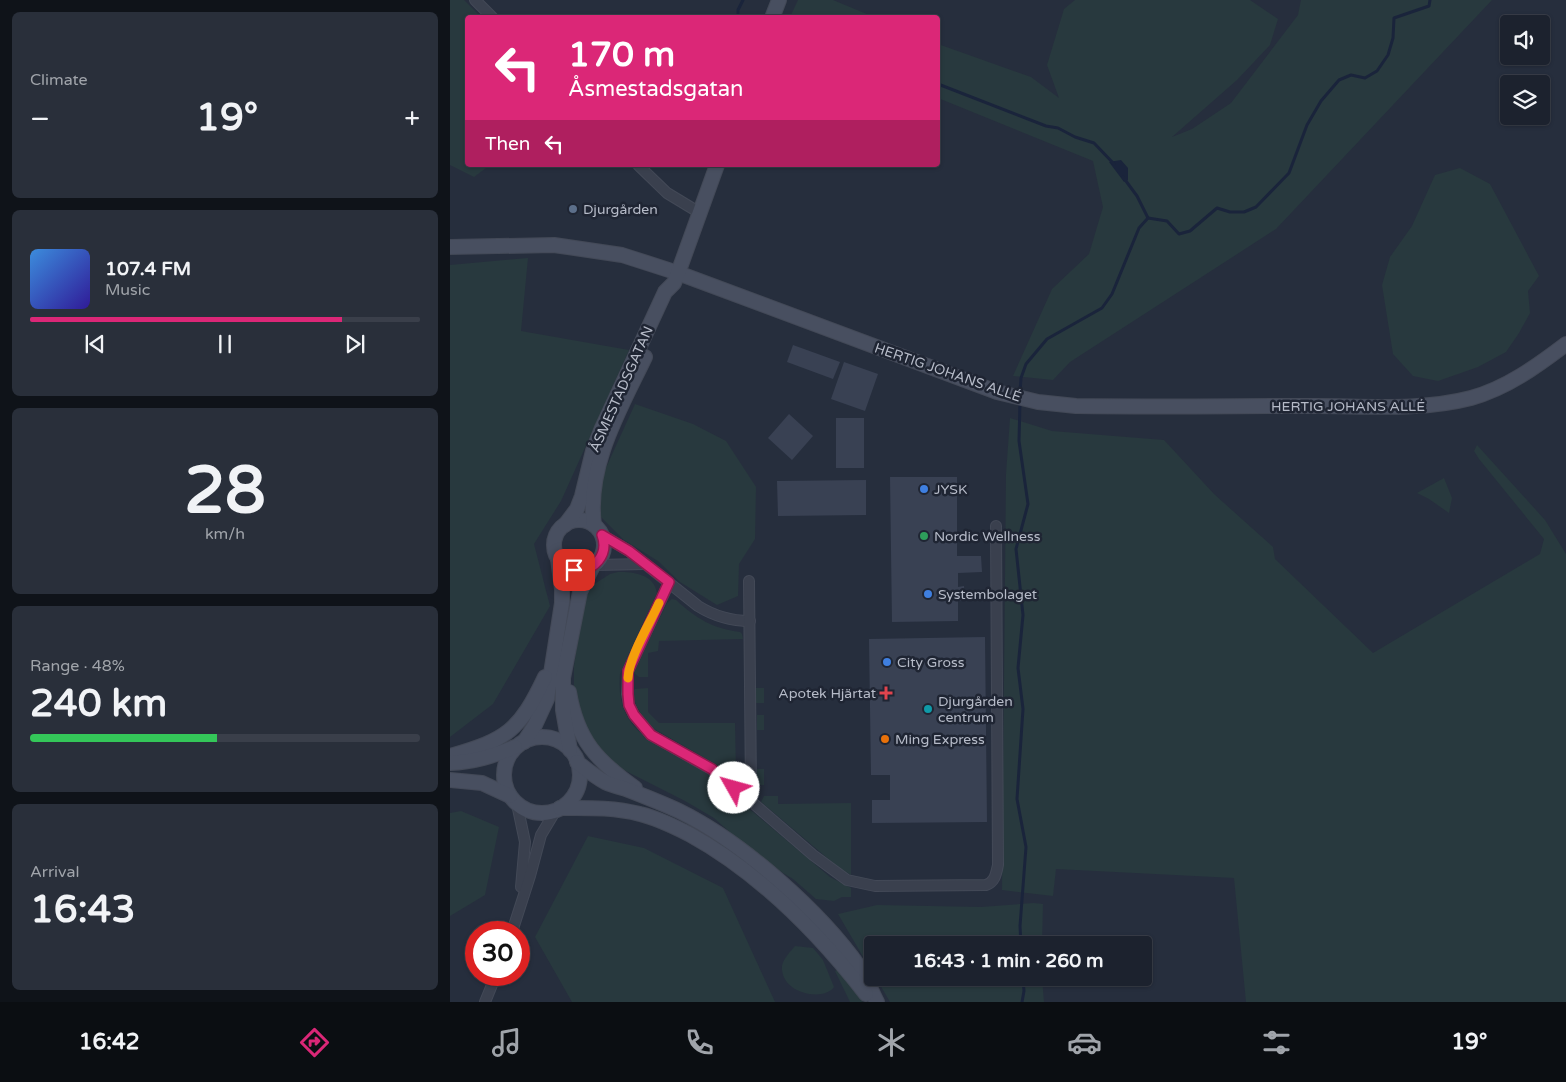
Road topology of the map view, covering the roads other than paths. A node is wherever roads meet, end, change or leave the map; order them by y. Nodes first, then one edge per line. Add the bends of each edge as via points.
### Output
1 (475, 0) edge
2 (779, 0) edge
3 (490, 15) edge
4 (773, 15) edge
5 (640, 167) edge
6 (716, 167) edge
7 (700, 213) junction
8 (450, 246) edge
9 (676, 278) junction
10 (1566, 344) edge
11 (565, 525) junction
12 (996, 526) dead end
13 (598, 530) junction
14 (558, 559) junction
15 (645, 564) junction
16 (594, 566) junction
17 (749, 581) dead end
18 (669, 582) junction
19 (750, 621) junction
20 (568, 656) junction
21 (551, 665) junction
22 (520, 744) junction
23 (450, 756) edge
24 (573, 756) junction
25 (450, 763) edge
26 (450, 780) edge
27 (746, 797) junction
28 (651, 799) junction
29 (514, 800) junction
30 (558, 809) junction
31 (518, 915) junction
32 (516, 921) edge
33 (492, 986) edge
34 (485, 1002) edge
35 (873, 1002) edge
36 (877, 1002) edge

1 - 3 street
2 - 4 street
5 - 7 street via 667,193
6 - 7 street
7 - 9 street
8 - 9 street, HERTIG JOHANS ALLÉ via 527,244 577,247 622,255
9 - 10 street, HERTIG JOHANS ALLÉ via 1004,395 1076,406 1442,404 1472,398 1523,376
9 - 11 street, ÅSMESTADSGATAN via 666,292 613,402 593,451 577,509
9 - 13 street, ÅSMESTADSGATAN via 674,295 602,454 593,488 592,508
11 - 13 street via 580,520
11 - 14 street via 554,543
12 - 27 street via 998,854 991,883 875,886 854,883 840,876
13 - 15 street
13 - 16 street via 604,552
14 - 16 street via 574,570
14 - 21 street via 563,596
15 - 16 street
15 - 18 street
16 - 20 street via 580,592
17 - 19 street
18 - 19 street via 708,612 731,620
18 - 27 street via 628,671 629,705 651,735 712,769
19 - 27 street via 751,791
20 - 24 street via 562,695
20 - 28 street via 571,702 580,732 597,757
21 - 22 street via 547,699 535,725
21 - 23 street via 536,698 516,726 492,742
22 - 24 street via 534,738 549,738 559,742
22 - 25 street via 472,762
22 - 29 street via 507,760 504,770 506,787
24 - 28 street via 607,783
24 - 30 street via 579,777 576,790 571,800
26 - 29 street via 482,783
28 - 36 street via 705,825 783,885 836,937 861,970
29 - 30 street via 527,810 538,813
29 - 31 street via 525,842
30 - 31 street via 540,835
30 - 35 street via 610,808 641,814 669,824 708,845 742,868 814,932
31 - 32 street
33 - 34 street

